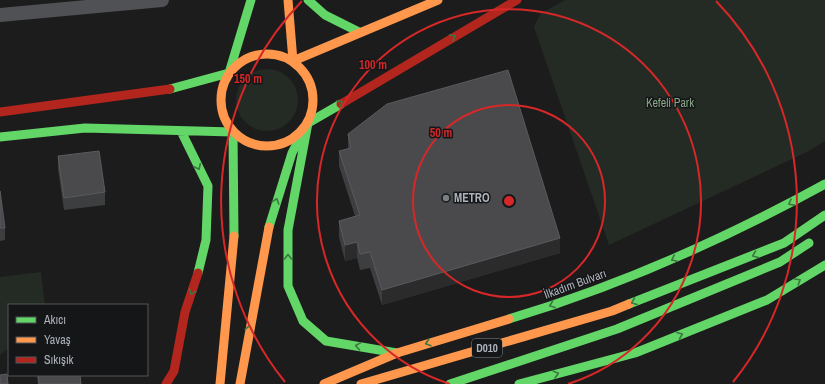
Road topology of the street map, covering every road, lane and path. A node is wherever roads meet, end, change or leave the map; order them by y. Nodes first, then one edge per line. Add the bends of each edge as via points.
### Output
1 (162, 0) edge
2 (251, 0) edge
3 (288, 0) edge
4 (308, 0) edge
5 (438, 0) edge
6 (517, 0) edge
7 (0, 15) edge
8 (359, 32) junction
9 (293, 61) junction
10 (229, 74) junction
11 (0, 112) edge
12 (308, 123) junction
13 (181, 131) junction
14 (233, 132) junction
15 (0, 137) edge
16 (825, 184) edge
17 (825, 215) edge
18 (819, 236) dead end
19 (825, 265) edge
20 (397, 352) junction
21 (166, 384) edge
22 (220, 384) edge
23 (240, 384) edge
24 (324, 384) edge
25 (361, 384) edge
26 (450, 384) edge
27 (519, 384) edge

1 - 7 street
2 - 10 main road
3 - 9 main road
4 - 8 main road via 316,10 332,21
5 - 8 main road
12 -> 6 main road
8 - 9 main road
9 - 10 main road via 273,54 251,56 239,63
9 - 12 main road via 304,70 311,83 314,96 313,110
10 - 11 main road via 174,89
10 - 14 main road via 222,88 221,104 225,119
12 - 14 main road via 292,138 273,146 258,146
20 -> 12 main road via 326,341 303,321 288,286 288,230
23 -> 12 main road via 266,233 292,153
13 - 14 main road
13 - 15 main road via 85,128
13 -> 21 main road via 208,186 206,240 195,285 185,312 174,371
14 - 22 main road via 234,241
16 -> 20 main road, İlkadım Bulvarı via 668,262 532,312
17 -> 25 main road, D010 via 784,244 612,311
18 - 26 main road, D010 via 780,262 617,329
27 -> 19 main road via 635,353 767,300
20 - 24 main road, İlkadım Bulvarı

